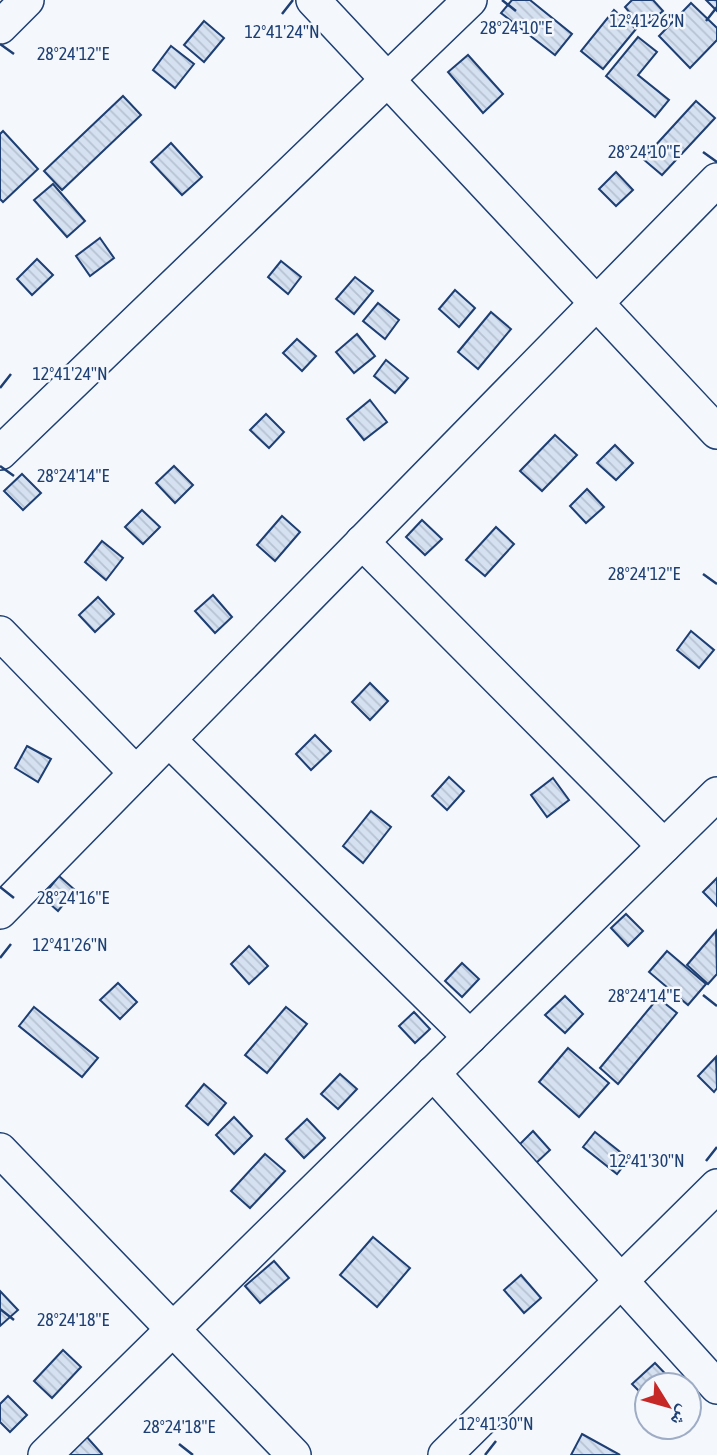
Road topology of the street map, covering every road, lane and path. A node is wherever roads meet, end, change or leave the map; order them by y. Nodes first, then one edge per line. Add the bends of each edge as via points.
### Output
1 (27, 0) edge
2 (313, 0) edge
3 (470, 0) edge
4 (0, 27) edge
5 (388, 81) junction
6 (717, 180) edge
7 (596, 303) junction
8 (717, 432) edge
9 (0, 453) edge
10 (362, 542) junction
11 (0, 633) edge
12 (169, 740) junction
13 (136, 773) junction
14 (717, 794) edge
15 (664, 846) junction
16 (0, 912) edge
17 (470, 1037) junction
18 (433, 1073) junction
19 (0, 1150) edge
20 (717, 1186) edge
21 (621, 1281) junction
22 (173, 1329) junction
23 (717, 1387) edge
24 (45, 1455) edge
25 (294, 1455) edge
26 (445, 1455) edge

1 - 4 street
2 - 5 street
3 - 5 street
5 - 7 street
5 - 9 street
6 - 7 street
7 - 8 street
7 - 10 street
10 - 12 street
10 - 15 street
11 - 13 street
12 - 13 street
12 - 17 street
13 - 16 street
14 - 15 street
15 - 17 street
17 - 18 street
18 - 21 street
18 - 22 street
19 - 22 street
20 - 21 street
21 - 23 street
21 - 26 street
22 - 24 street
22 - 25 street

